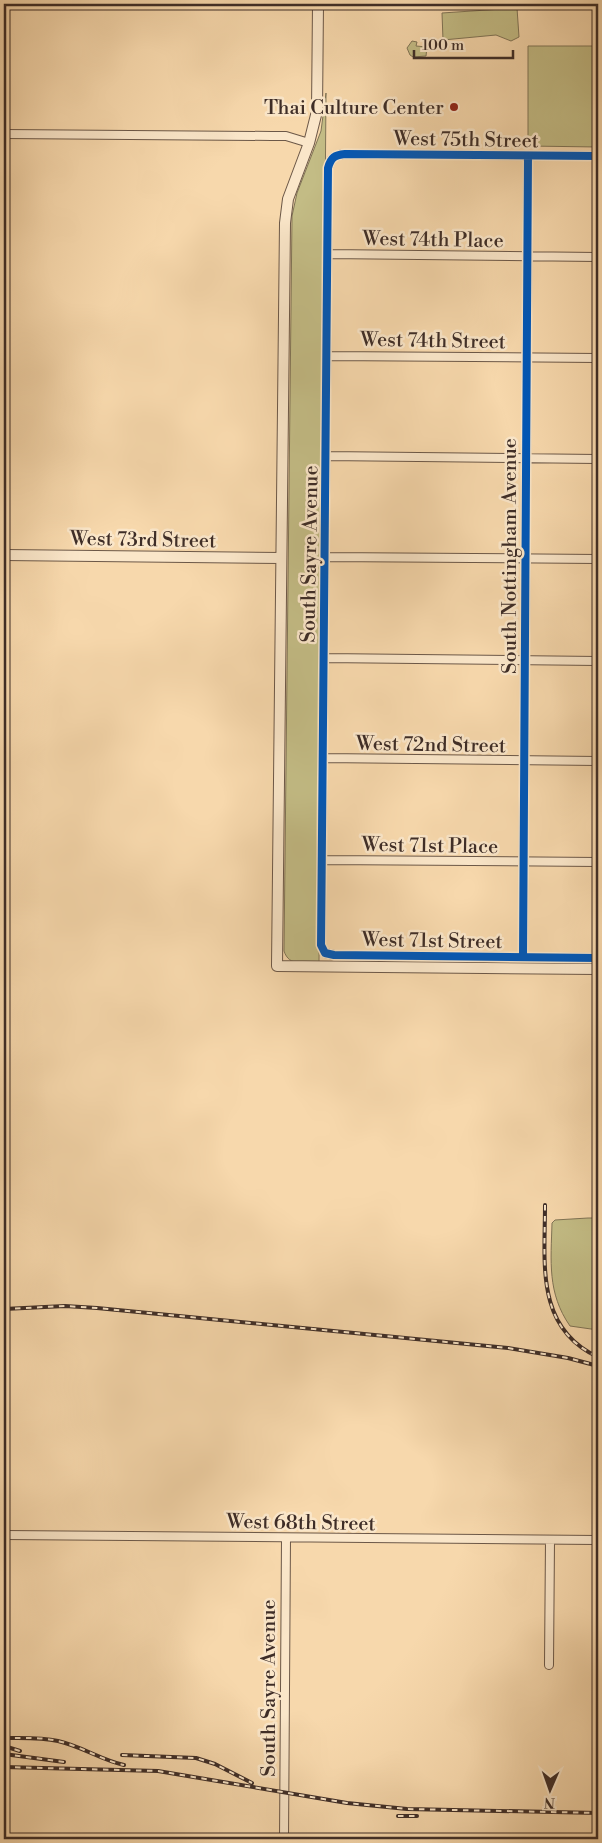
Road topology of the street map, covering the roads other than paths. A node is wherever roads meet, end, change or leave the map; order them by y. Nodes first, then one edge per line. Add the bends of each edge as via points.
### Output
1 (318, 4) edge
2 (4, 134) edge
3 (309, 143) junction
4 (528, 156) junction
5 (598, 156) edge
6 (333, 157) joint
7 (328, 254) junction
8 (527, 257) junction
9 (598, 257) edge
10 (327, 356) junction
11 (526, 357) junction
12 (598, 358) edge
13 (326, 456) junction
14 (526, 458) junction
15 (598, 459) edge
16 (4, 555) edge
17 (325, 557) junction
18 (281, 558) junction
19 (525, 558) junction
20 (598, 559) edge
21 (324, 658) junction
22 (525, 660) junction
23 (598, 661) edge
24 (323, 758) junction
25 (524, 761) junction
26 (598, 761) edge
27 (322, 860) junction
28 (524, 862) junction
29 (598, 862) edge
30 (325, 953) joint
31 (523, 957) junction
32 (598, 958) edge
33 (277, 966) joint
34 (598, 969) edge
35 (4, 1535) edge
36 (286, 1538) junction
37 (550, 1540) junction
38 (598, 1540) edge
39 (549, 1665) dead end
40 (284, 1839) edge

1 - 3 street, South Sayre Avenue via 317,111
2 - 3 street via 286,136
3 - 18 street, South Sayre Avenue via 292,186 285,223
4 - 5 street, West 75th Street
4 - 6 street, West 75th Street via 345,154
4 - 8 street, South Nottingham Avenue
6 - 7 street, South Sayre Avenue via 328,168
7 - 8 street, West 74th Place
7 - 10 street, South Sayre Avenue
8 - 9 street, West 74th Place
8 - 11 street, South Nottingham Avenue
10 - 11 street, West 74th Street
10 - 13 street, South Sayre Avenue
11 - 12 street, West 74th Street
11 - 14 street, South Nottingham Avenue
13 - 14 street
13 - 17 street, South Sayre Avenue
14 - 15 street
14 - 19 street, South Nottingham Avenue
16 - 18 street, West 73rd Street
17 - 19 street
17 - 21 street, South Sayre Avenue
18 - 33 street, South Sayre Avenue
19 - 20 street
19 - 22 street, South Nottingham Avenue
21 - 22 street
21 - 24 street, South Sayre Avenue
22 - 23 street
22 - 25 street, South Nottingham Avenue
24 - 25 street, West 72nd Street
24 - 27 street, South Sayre Avenue
25 - 26 street, West 72nd Street
25 - 28 street, South Nottingham Avenue
27 - 28 street, West 71st Place
27 - 30 street, South Sayre Avenue via 321,945
28 - 29 street, West 71st Place
28 - 31 street, South Nottingham Avenue
30 - 31 street, West 71st Street
31 - 32 street, West 71st Street
33 - 34 street, West 71st Street
35 - 36 street, West 68th Street
36 - 37 street, West 68th Street
36 - 40 street, South Sayre Avenue
37 - 38 street, West 68th Street
37 - 39 street

